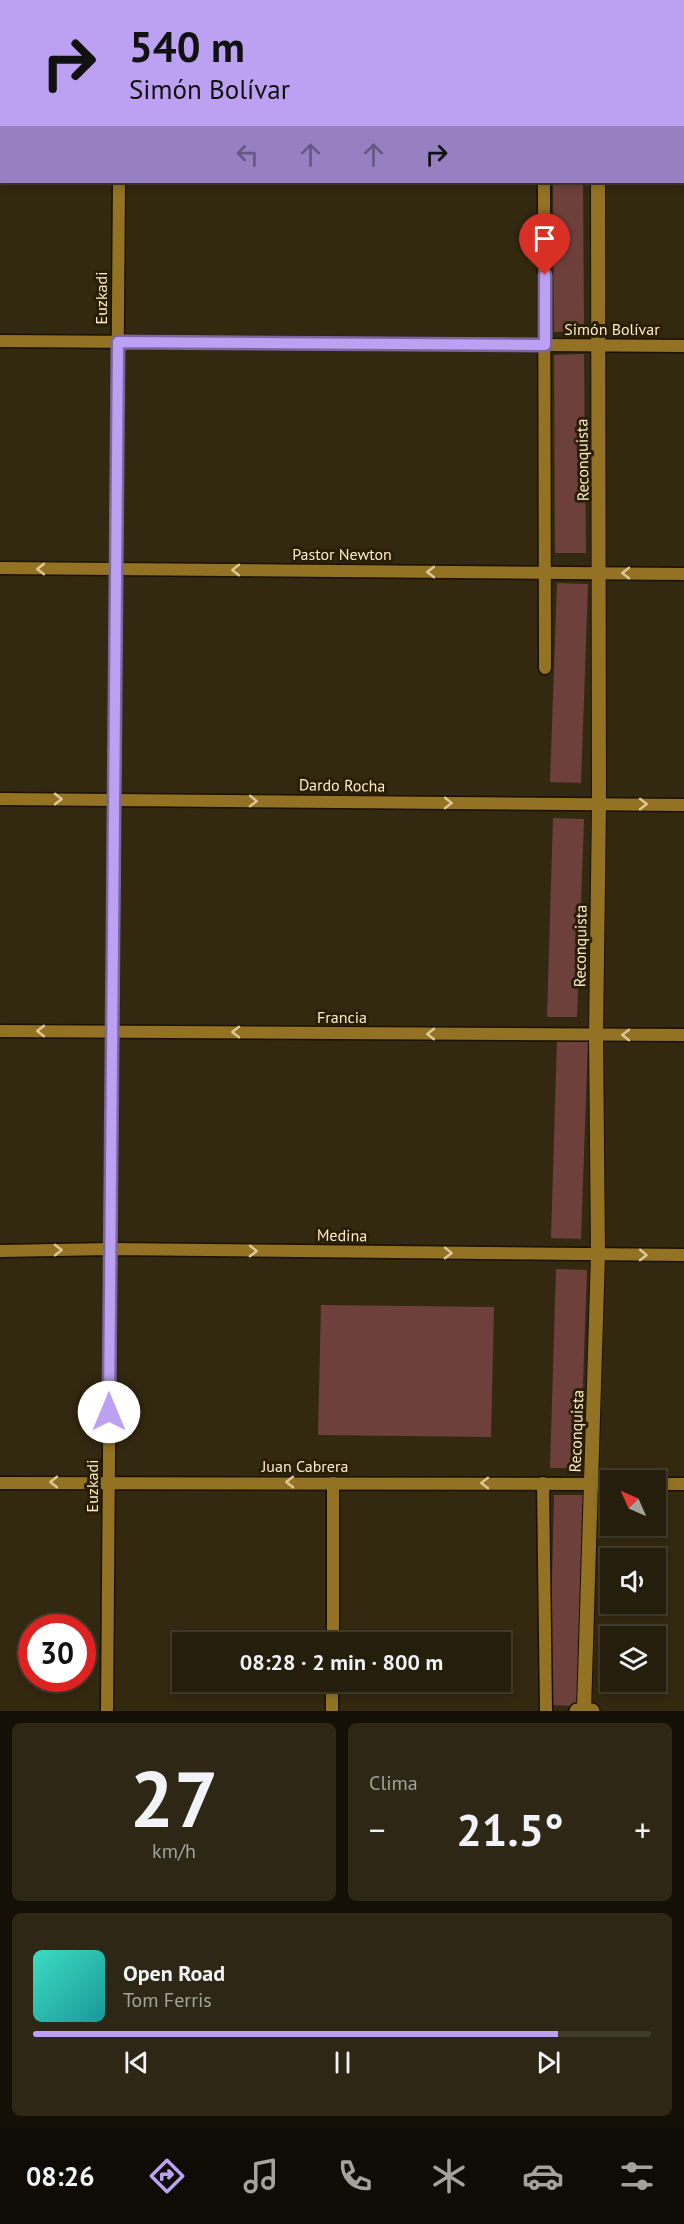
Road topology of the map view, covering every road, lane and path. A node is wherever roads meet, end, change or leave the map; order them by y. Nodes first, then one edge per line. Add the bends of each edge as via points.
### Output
1 (119, 183) edge
2 (544, 183) edge
3 (598, 183) edge
4 (0, 341) edge
5 (118, 342) junction
6 (545, 345) junction
7 (597, 346) junction
8 (684, 346) edge
9 (0, 568) edge
10 (116, 569) junction
11 (546, 572) junction
12 (599, 573) junction
13 (684, 574) edge
14 (545, 668) dead end
15 (0, 799) edge
16 (114, 800) junction
17 (599, 804) junction
18 (684, 805) edge
19 (0, 1031) edge
20 (112, 1032) junction
21 (596, 1035) junction
22 (684, 1035) edge
23 (111, 1249) junction
24 (0, 1251) edge
25 (598, 1254) junction
26 (684, 1255) edge
27 (109, 1482) junction
28 (0, 1483) edge
29 (333, 1483) junction
30 (543, 1483) junction
31 (591, 1484) junction
32 (600, 1484) edge
33 (666, 1484) edge
34 (684, 1484) edge
35 (333, 1632) edge
36 (332, 1692) edge
37 (107, 1711) edge
38 (332, 1711) edge
39 (546, 1711) edge
40 (585, 1711) edge

1 - 5 street, Euzkadi
2 - 6 street
3 - 7 street, Reconquista
4 - 5 street, Simón Bolívar
5 - 6 street, Simón Bolívar
5 - 10 street, Euzkadi
6 - 7 street, Simón Bolívar
6 - 11 street
7 - 8 street, Simón Bolívar
7 - 12 street, Reconquista
10 -> 9 street, Pastor Newton
11 -> 10 street, Pastor Newton
10 - 16 street, Euzkadi
11 - 12 street, Pastor Newton
11 - 14 street
13 -> 12 street, Pastor Newton
12 - 17 street, Reconquista
15 -> 16 street, Dardo Rocha
16 -> 17 street, Dardo Rocha
16 - 20 street, Euzkadi
17 -> 18 street, Dardo Rocha
17 - 21 street, Reconquista
20 -> 19 street, Francia
21 -> 20 street, Francia
20 - 23 street, Euzkadi
22 -> 21 street, Francia
21 - 25 street, Reconquista
24 -> 23 street, Medina
23 -> 25 street, Medina
23 - 27 street, Euzkadi
25 -> 26 street, Medina
25 - 31 street, Reconquista
27 -> 28 street, Juan Cabrera
29 -> 27 street, Juan Cabrera
27 - 37 street, Euzkadi
30 -> 29 street, Juan Cabrera
29 - 35 street
30 - 31 street, Juan Cabrera
30 - 39 street, Reconquista
31 - 32 street, Juan Cabrera
31 - 40 street, Reconquista
33 - 34 street
36 - 38 street

